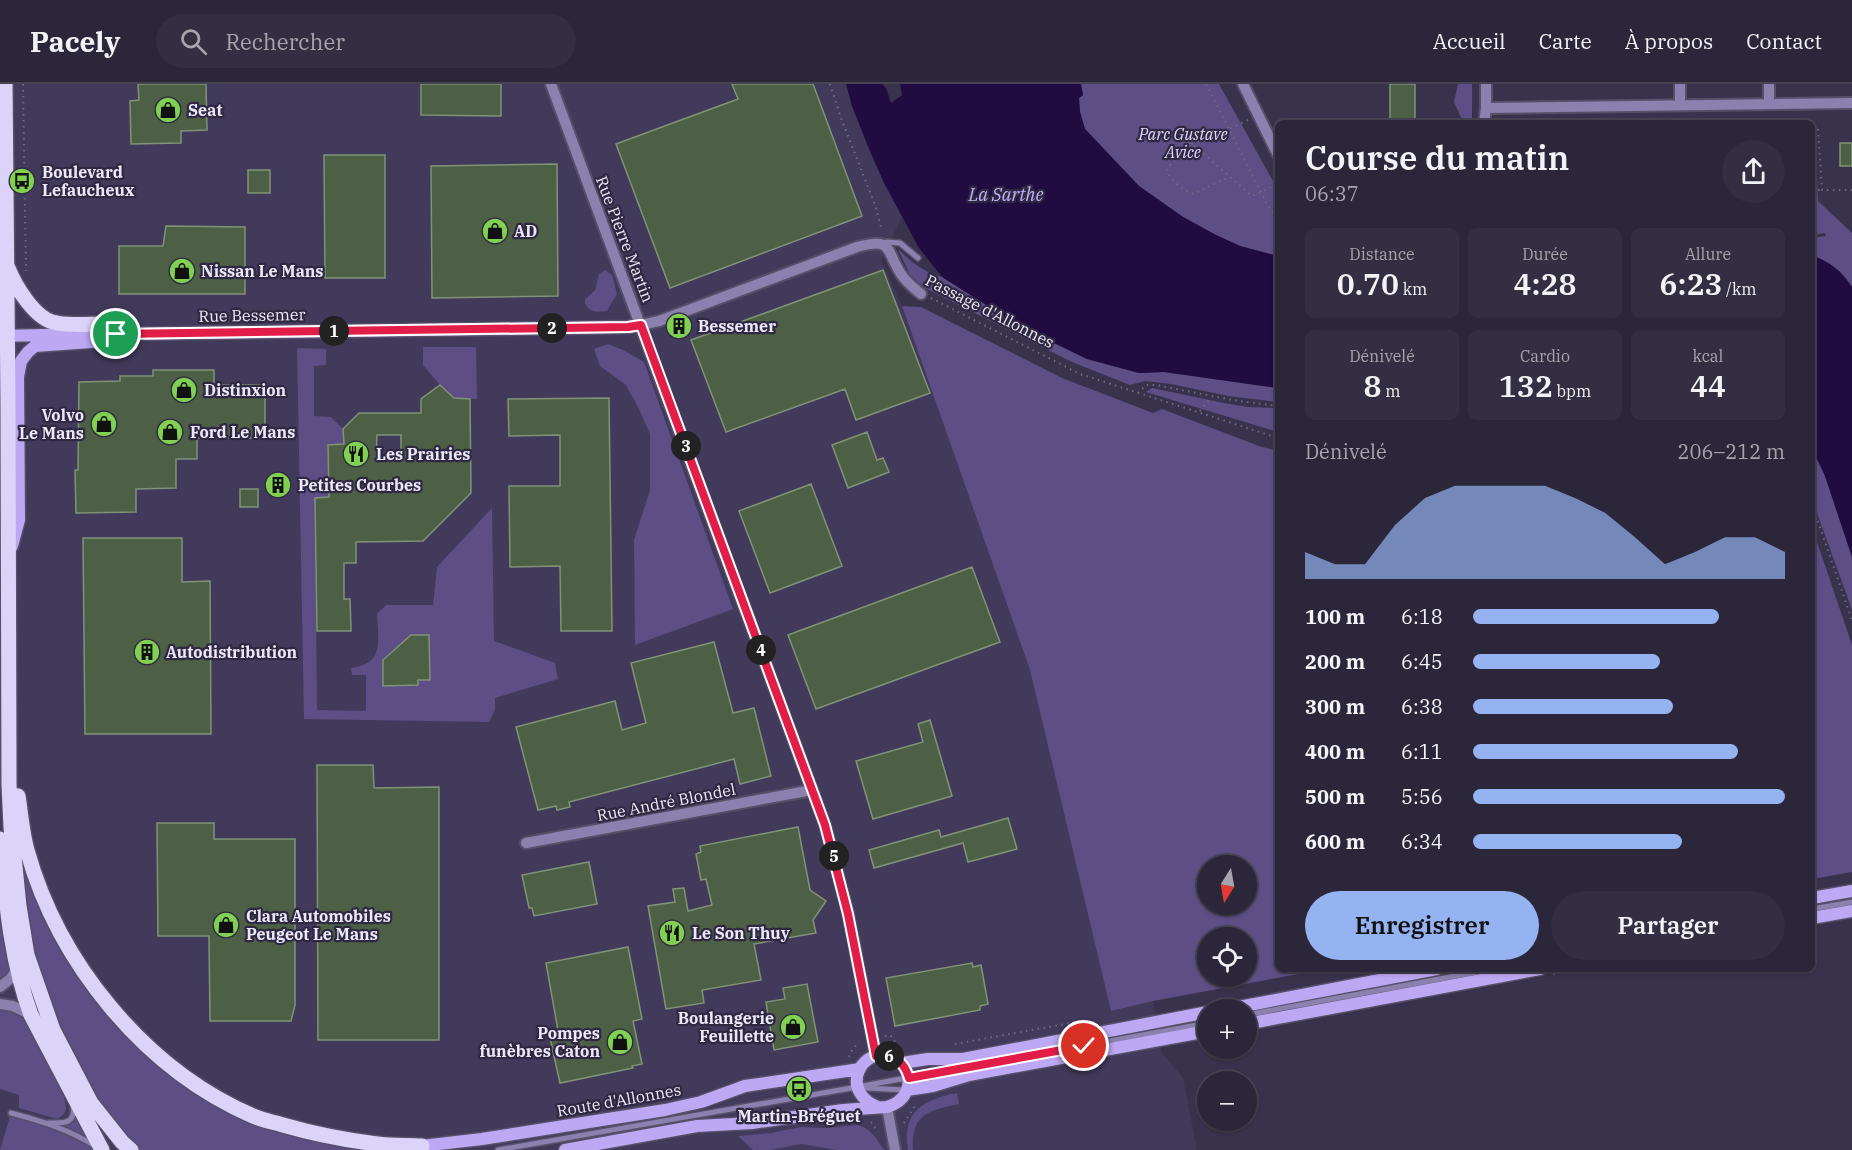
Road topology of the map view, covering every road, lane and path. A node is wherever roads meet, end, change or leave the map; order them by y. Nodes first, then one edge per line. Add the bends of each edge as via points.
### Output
1 (5, 84) edge
2 (23, 84) edge
3 (551, 84) edge
4 (830, 84) edge
5 (1206, 84) edge
6 (1243, 84) edge
7 (1485, 84) edge
8 (1680, 84) edge
9 (1769, 84) edge
10 (1852, 103) edge
11 (1680, 104) junction
12 (1769, 104) junction
13 (1486, 108) junction
14 (1258, 115) junction
15 (1484, 120) edge
16 (1228, 129) junction
17 (1815, 129) edge
18 (1191, 144) junction
19 (1275, 149) edge
20 (1229, 177) junction
21 (1275, 185) edge
22 (1815, 190) edge
23 (1821, 190) junction
24 (1852, 190) edge
25 (1260, 192) junction
26 (1275, 214) edge
27 (882, 244) junction
28 (918, 258) dead end
29 (7, 262) junction
30 (20, 290) junction
31 (921, 294) joint
32 (641, 325) junction
33 (118, 334) junction
34 (4, 335) edge
35 (1138, 393) junction
36 (1211, 397) junction
37 (1275, 406) edge
38 (1199, 412) junction
39 (1275, 437) edge
40 (1815, 513) edge
41 (9, 561) junction
42 (1852, 620) edge
43 (9, 785) junction
44 (812, 790) junction
45 (0, 838) edge
46 (526, 843) dead end
47 (1852, 891) edge
48 (1815, 897) edge
49 (1852, 902) edge
50 (1815, 908) edge
51 (1852, 910) edge
52 (1815, 917) edge
53 (18, 968) junction
54 (1421, 972) edge
55 (1477, 972) edge
56 (1524, 972) edge
57 (0, 987) edge
58 (1257, 1003) edge
59 (0, 1004) edge
60 (1257, 1013) edge
61 (1197, 1014) edge
62 (31, 1015) junction
63 (1257, 1022) edge
64 (1197, 1025) edge
65 (1197, 1033) edge
66 (49, 1046) junction
67 (876, 1056) junction
68 (902, 1063) junction
69 (860, 1069) junction
70 (908, 1084) junction
71 (857, 1087) junction
72 (882, 1107) junction
73 (11, 1113) dead end
74 (49, 1123) junction
75 (422, 1146) junction
76 (102, 1150) edge
77 (131, 1150) edge
78 (381, 1150) edge
79 (498, 1150) edge
80 (565, 1150) edge
81 (895, 1150) edge

1 - 29 main road
2 - 30 path via 26,280
3 - 32 street, Rue Pierre Martin
4 - 27 path via 876,204
5 - 16 path
6 - 14 street
7 - 13 street
8 - 11 street
9 - 12 street
10 - 12 street
11 - 12 street
11 - 13 street
13 - 15 street
14 - 16 path
14 - 19 street
16 - 18 path
16 - 25 path
17 - 23 path
18 - 20 path
18 - 20 path via 1182,147 1167,169 1169,176 1186,191 1194,194
20 - 25 path via 1252,196
21 - 25 path
22 - 23 path
23 - 24 path
25 - 26 path
27 - 28 lane via 900,243
27 - 31 street, Passage d'Allonnes via 901,274
27 - 32 street via 857,247
29 - 30 main road
29 - 34 main road
30 - 33 main road via 44,318 55,323 105,324
31 - 35 path, Passage d'Allonnes via 1080,374
32 - 33 main road, Rue Bessemer
32 - 44 street, Rue Pierre Martin
33 - 34 main road, Rue Bessemer
33 - 41 main road via 105,340 35,346 21,361 17,402 19,520
34 - 41 main road
35 - 36 path via 1146,385 1156,385
35 - 38 path, Passage d'Allonnes
36 - 37 path
36 - 38 path
38 - 39 path, Passage d'Allonnes
40 - 42 path
41 - 43 main road
43 - 75 main road via 18,796 26,849 45,903 77,963 120,1018 162,1060 202,1089 253,1116 379,1145
43 - 77 main road via 27,955 53,1030 91,1103
44 - 46 street, Rue André Blondel
44 - 67 street, Rue Pierre Martin via 837,869
45 - 53 main road via 10,936
47 - 48 main road
49 - 50 lane
51 - 52 main road
53 - 57 street
53 - 62 main road
54 - 58 main road
55 - 60 lane
56 - 63 main road
59 - 62 street
61 - 68 main road via 963,1059
62 - 66 main road
64 - 70 lane
65 - 70 main road via 969,1075 933,1086
66 - 74 lane via 74,1113 64,1124
66 - 76 main road
67 - 68 main road via 890,1056
67 - 69 main road
68 - 70 main road
69 - 71 main road
69 - 75 main road, Route d'Allonnes via 745,1086 665,1110
70 - 71 lane
70 - 71 lane
70 - 72 main road via 899,1101
71 - 72 main road via 865,1100
71 - 79 lane
72 - 80 main road via 697,1126
72 - 81 street
73 - 74 lane
74 - 76 lane
75 - 78 main road, Route d'Allonnes

